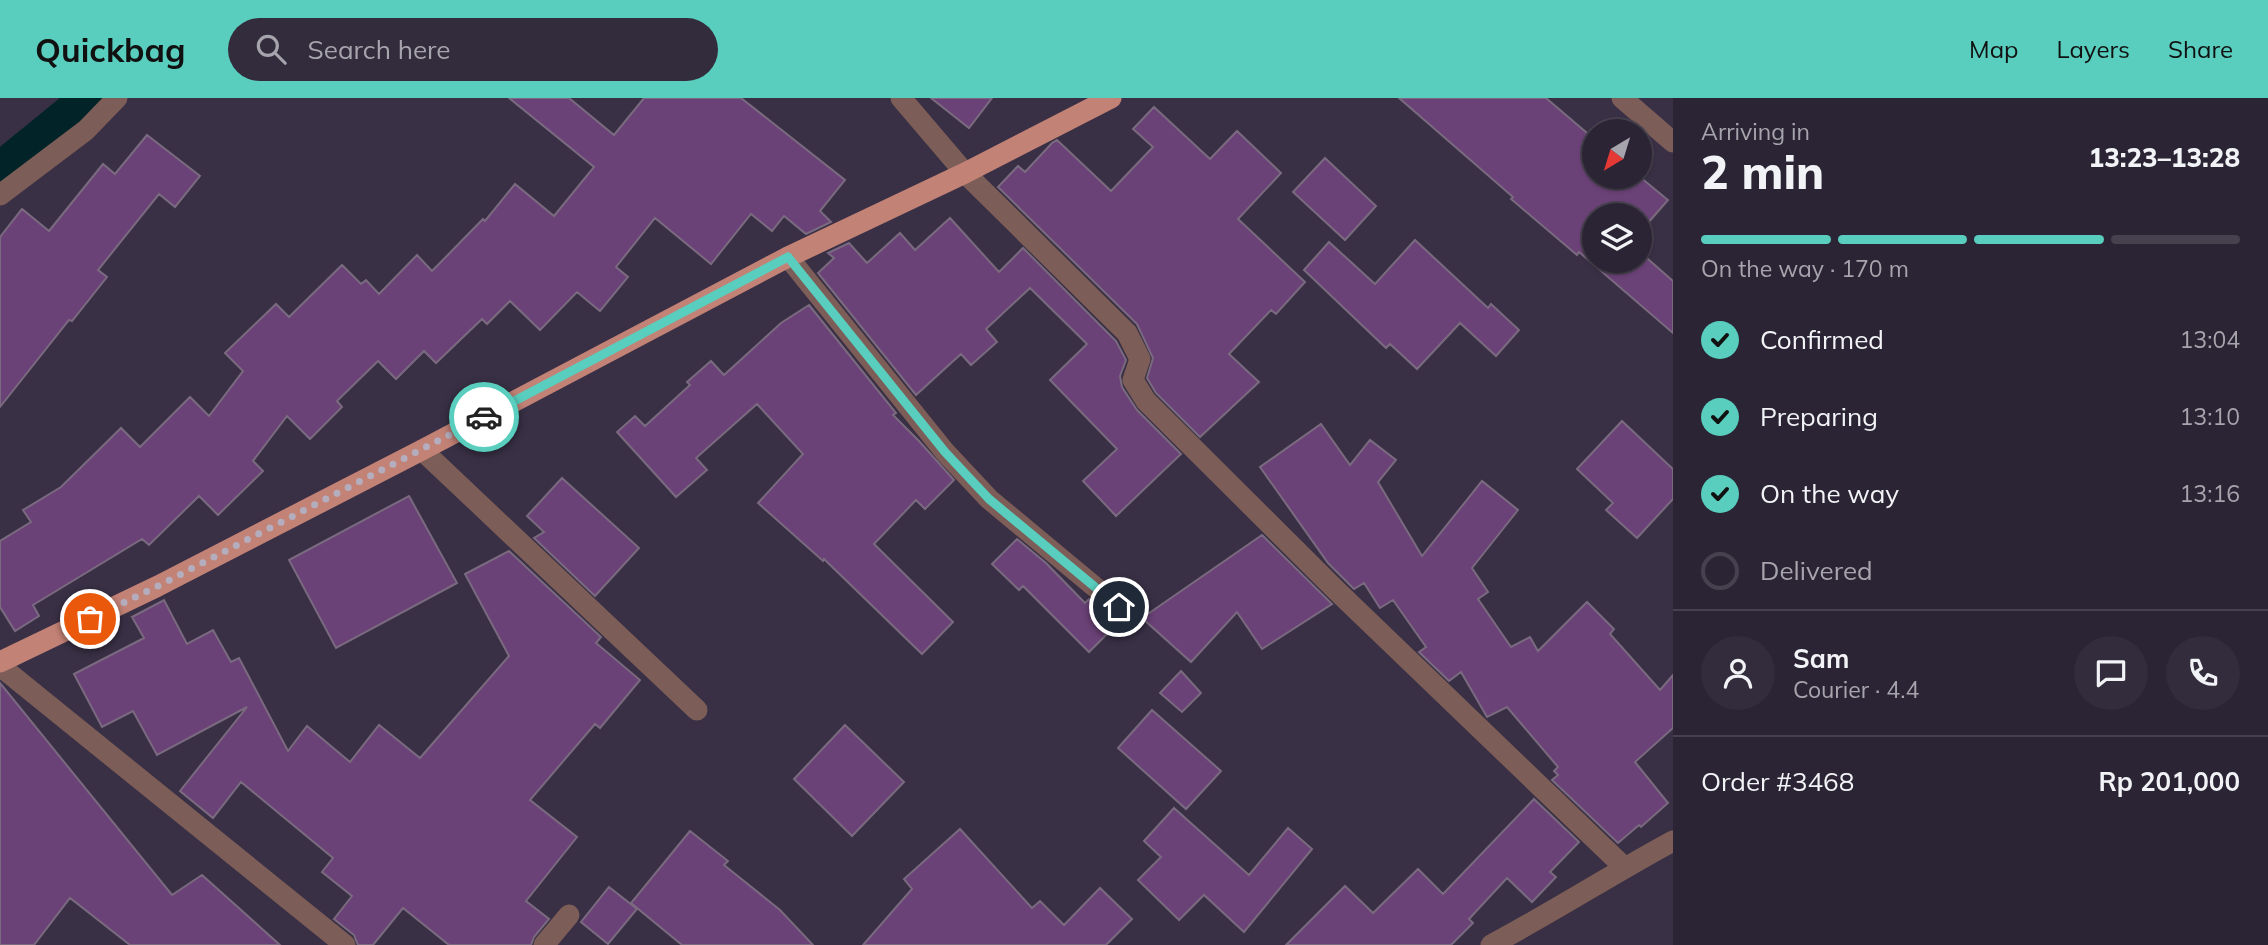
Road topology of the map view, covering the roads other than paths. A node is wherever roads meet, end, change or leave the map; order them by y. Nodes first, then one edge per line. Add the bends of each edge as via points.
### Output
1 (117, 98) edge
2 (901, 98) edge
3 (1111, 98) edge
4 (1622, 98) edge
5 (1673, 142) edge
6 (965, 173) junction
7 (0, 195) edge
8 (788, 257) junction
9 (422, 450) junction
10 (1119, 607) dead end
11 (0, 664) edge
12 (697, 709) dead end
13 (1673, 841) edge
14 (1624, 867) junction
15 (569, 915) dead end
16 (345, 945) edge
17 (544, 945) edge
18 (1491, 945) edge

1 - 7 street via 86,130
2 - 6 street
3 - 6 main road
4 - 5 street
6 - 8 main road
6 - 14 street via 1127,333 1140,359 1133,380 1146,401
8 - 9 main road
8 - 10 street via 945,452 989,499
9 - 11 main road
9 - 12 street
11 - 16 street
13 - 14 street
14 - 18 street
15 - 17 street

